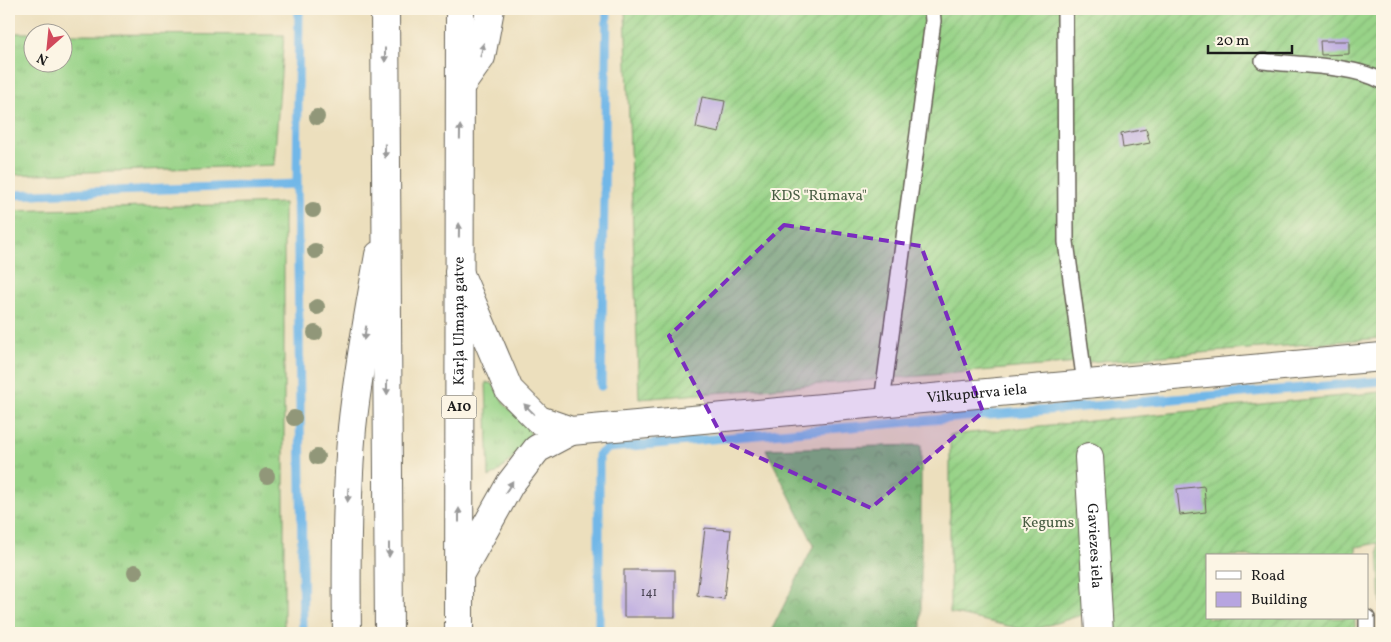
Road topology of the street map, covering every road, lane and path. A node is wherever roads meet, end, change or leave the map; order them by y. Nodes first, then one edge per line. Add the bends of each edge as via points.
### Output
1 (385, 9) edge
2 (460, 9) edge
3 (490, 9) edge
4 (932, 9) edge
5 (1065, 9) edge
6 (1263, 61) dead end
7 (1382, 80) edge
8 (461, 85) junction
9 (386, 216) junction
10 (458, 270) junction
11 (1382, 357) edge
12 (1085, 384) junction
13 (882, 402) junction
14 (571, 430) junction
15 (1089, 457) dead end
16 (459, 574) junction
17 (1367, 620) edge
18 (347, 633) edge
19 (389, 633) edge
20 (459, 633) edge
21 (1099, 633) edge
22 (1367, 633) edge

1 -> 9 main road
2 - 8 main road, Kārļa Ulmaņa gatve / A10
8 -> 3 main road via 481,57
4 - 13 lane via 924,97
5 - 12 lane via 1066,242
6 - 7 lane via 1349,70
10 -> 8 main road, Kārļa Ulmaņa gatve / A10
9 -> 18 main road via 352,428 346,541
9 -> 19 main road
14 -> 10 main road via 539,420 509,390
16 -> 10 main road, Kārļa Ulmaņa gatve / A10
11 - 12 main road, Vilkupurva iela
12 - 13 main road, Vilkupurva iela
13 - 14 main road, Vilkupurva iela
16 -> 14 main road via 510,484 537,449
15 - 21 main road, Gaviezes iela
16 - 20 main road, Kārļa Ulmaņa gatve / A10
17 - 22 lane

